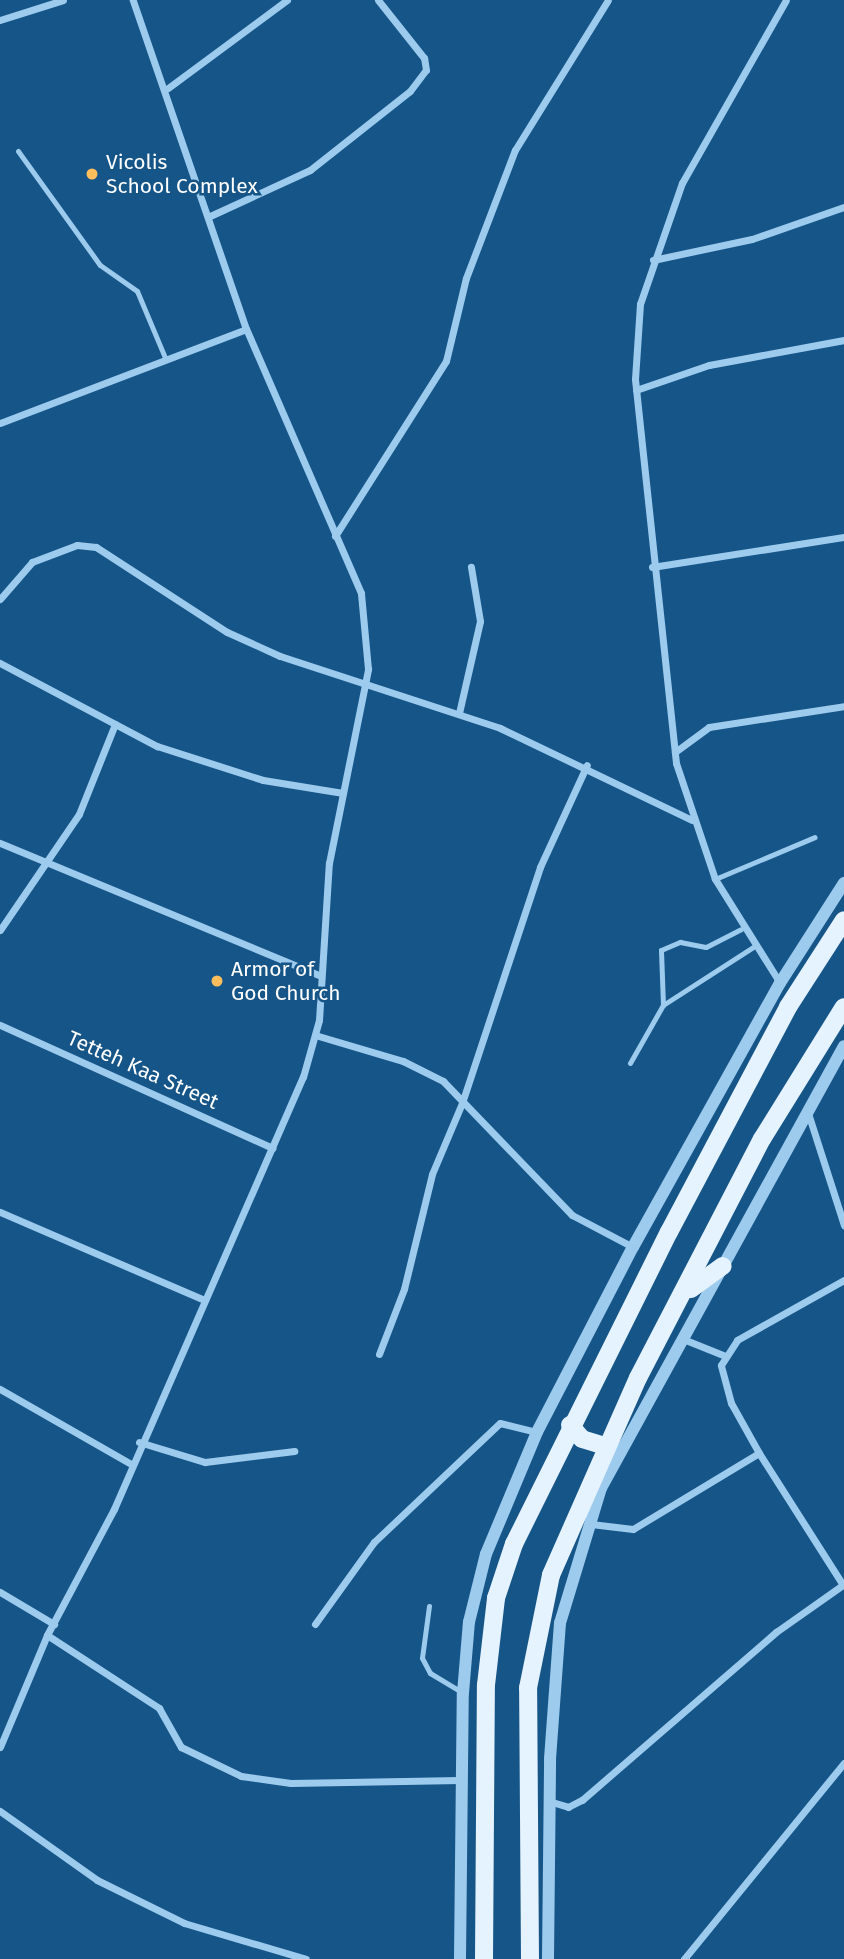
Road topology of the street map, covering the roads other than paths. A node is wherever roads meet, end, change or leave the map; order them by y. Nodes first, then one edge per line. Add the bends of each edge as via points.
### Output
1 (63, 0) edge
2 (133, 0) edge
3 (287, 0) edge
4 (378, 0) edge
5 (608, 0) edge
6 (786, 0) edge
7 (0, 20) edge
8 (167, 88) junction
9 (18, 151) dead end
10 (844, 207) edge
11 (210, 216) junction
12 (653, 260) junction
13 (246, 329) junction
14 (844, 340) edge
15 (166, 360) junction
16 (636, 390) junction
17 (0, 423) edge
18 (335, 536) junction
19 (844, 537) edge
20 (471, 567) dead end
21 (652, 567) junction
22 (0, 599) edge
23 (0, 663) edge
24 (366, 685) junction
25 (844, 706) edge
26 (458, 713) junction
27 (116, 724) junction
28 (675, 752) junction
29 (587, 765) junction
30 (343, 793) junction
31 (693, 821) junction
32 (815, 837) dead end
33 (0, 843) edge
34 (45, 863) junction
35 (715, 879) junction
36 (844, 883) edge
37 (844, 920) edge
38 (741, 929) junction
39 (0, 930) edge
40 (753, 947) junction
41 (319, 975) junction
42 (780, 984) junction
43 (663, 1005) junction
44 (844, 1007) edge
45 (0, 1025) edge
46 (315, 1034) junction
47 (844, 1046) edge
48 (630, 1063) dead end
49 (462, 1103) junction
50 (807, 1110) junction
51 (272, 1148) junction
52 (841, 1210) edge
53 (0, 1212) edge
54 (844, 1225) edge
55 (633, 1247) junction
56 (723, 1266) junction
57 (844, 1280) edge
58 (688, 1291) junction
59 (204, 1300) junction
60 (683, 1339) junction
61 (379, 1354) dead end
62 (723, 1355) junction
63 (0, 1389) edge
64 (570, 1425) junction
65 (537, 1432) junction
66 (139, 1441) junction
67 (605, 1446) junction
68 (294, 1451) dead end
69 (758, 1453) junction
70 (131, 1464) junction
71 (591, 1524) junction
72 (843, 1585) edge
73 (0, 1592) edge
74 (429, 1606) dead end
75 (54, 1624) junction
76 (316, 1624) dead end
77 (47, 1635) junction
78 (463, 1693) junction
79 (0, 1747) edge
80 (844, 1763) edge
81 (460, 1780) junction
82 (552, 1802) junction
83 (0, 1811) edge
84 (306, 1959) edge
85 (460, 1959) edge
86 (484, 1959) edge
87 (530, 1959) edge
88 (548, 1959) edge
89 (684, 1959) edge

1 - 7 street
2 - 8 street
3 - 8 street
4 - 11 street via 424,58 426,70 410,91 310,170
5 - 18 street via 514,149 466,278 446,361
6 - 12 street via 682,183
8 - 11 street
9 - 15 lane via 100,265 137,291
10 - 12 street via 752,239
11 - 13 street
12 - 16 street via 640,304
13 - 15 street
13 - 18 street
14 - 16 street via 709,365
15 - 17 street
16 - 21 street
18 - 24 street via 361,593
19 - 21 street
20 - 26 street via 480,621
21 - 28 street
22 - 24 street via 32,562 77,545 96,547 227,632
23 - 27 street
24 - 26 street
24 - 30 street
25 - 28 street via 709,727
26 - 29 street
27 - 30 street via 214,765
27 - 34 street via 79,814
28 - 31 street
29 - 31 street
29 - 49 street via 540,867
30 - 41 street via 328,863
31 - 35 street
32 - 35 lane
33 - 34 street
34 - 39 street
34 - 41 street
35 - 38 street
36 - 42 street
37 - 64 main road via 788,1007
38 - 40 street
38 - 43 lane via 706,947 680,942 661,950
40 - 42 street
40 - 43 lane
41 - 46 street
42 - 55 street
43 - 48 lane
44 - 58 main road via 762,1139
45 - 51 street, Tetteh Kaa Street
46 - 49 street via 403,1060 443,1082
46 - 51 street
47 - 50 street
49 - 55 street via 572,1215
49 - 61 street via 416,1222 404,1289
50 - 52 street
50 - 56 street
51 - 59 street
52 - 54 street
53 - 59 street
55 - 65 street
56 - 58 main road
56 - 60 street
57 - 62 street via 779,1311
58 - 67 main road
59 - 66 street
60 - 62 street
60 - 71 street via 601,1489
62 - 69 street via 732,1403
63 - 70 street
64 - 67 main road via 582,1439
64 - 86 main road via 496,1598 486,1685
65 - 76 street via 500,1423 374,1542
65 - 78 street via 486,1554 469,1622
66 - 68 street via 205,1462
66 - 70 street
67 - 87 main road via 566,1532 534,1640 527,1763
69 - 71 street via 633,1529
69 - 72 street
70 - 75 street via 114,1509
71 - 82 street via 560,1623
72 - 82 street via 776,1632 582,1800 568,1807
73 - 75 street
74 - 78 lane via 422,1658 430,1673
75 - 77 street
77 - 79 street
77 - 81 street via 159,1707 181,1747 241,1776 291,1783
78 - 81 street
80 - 89 street
81 - 85 street
82 - 88 street
83 - 84 street via 96,1880 184,1923

